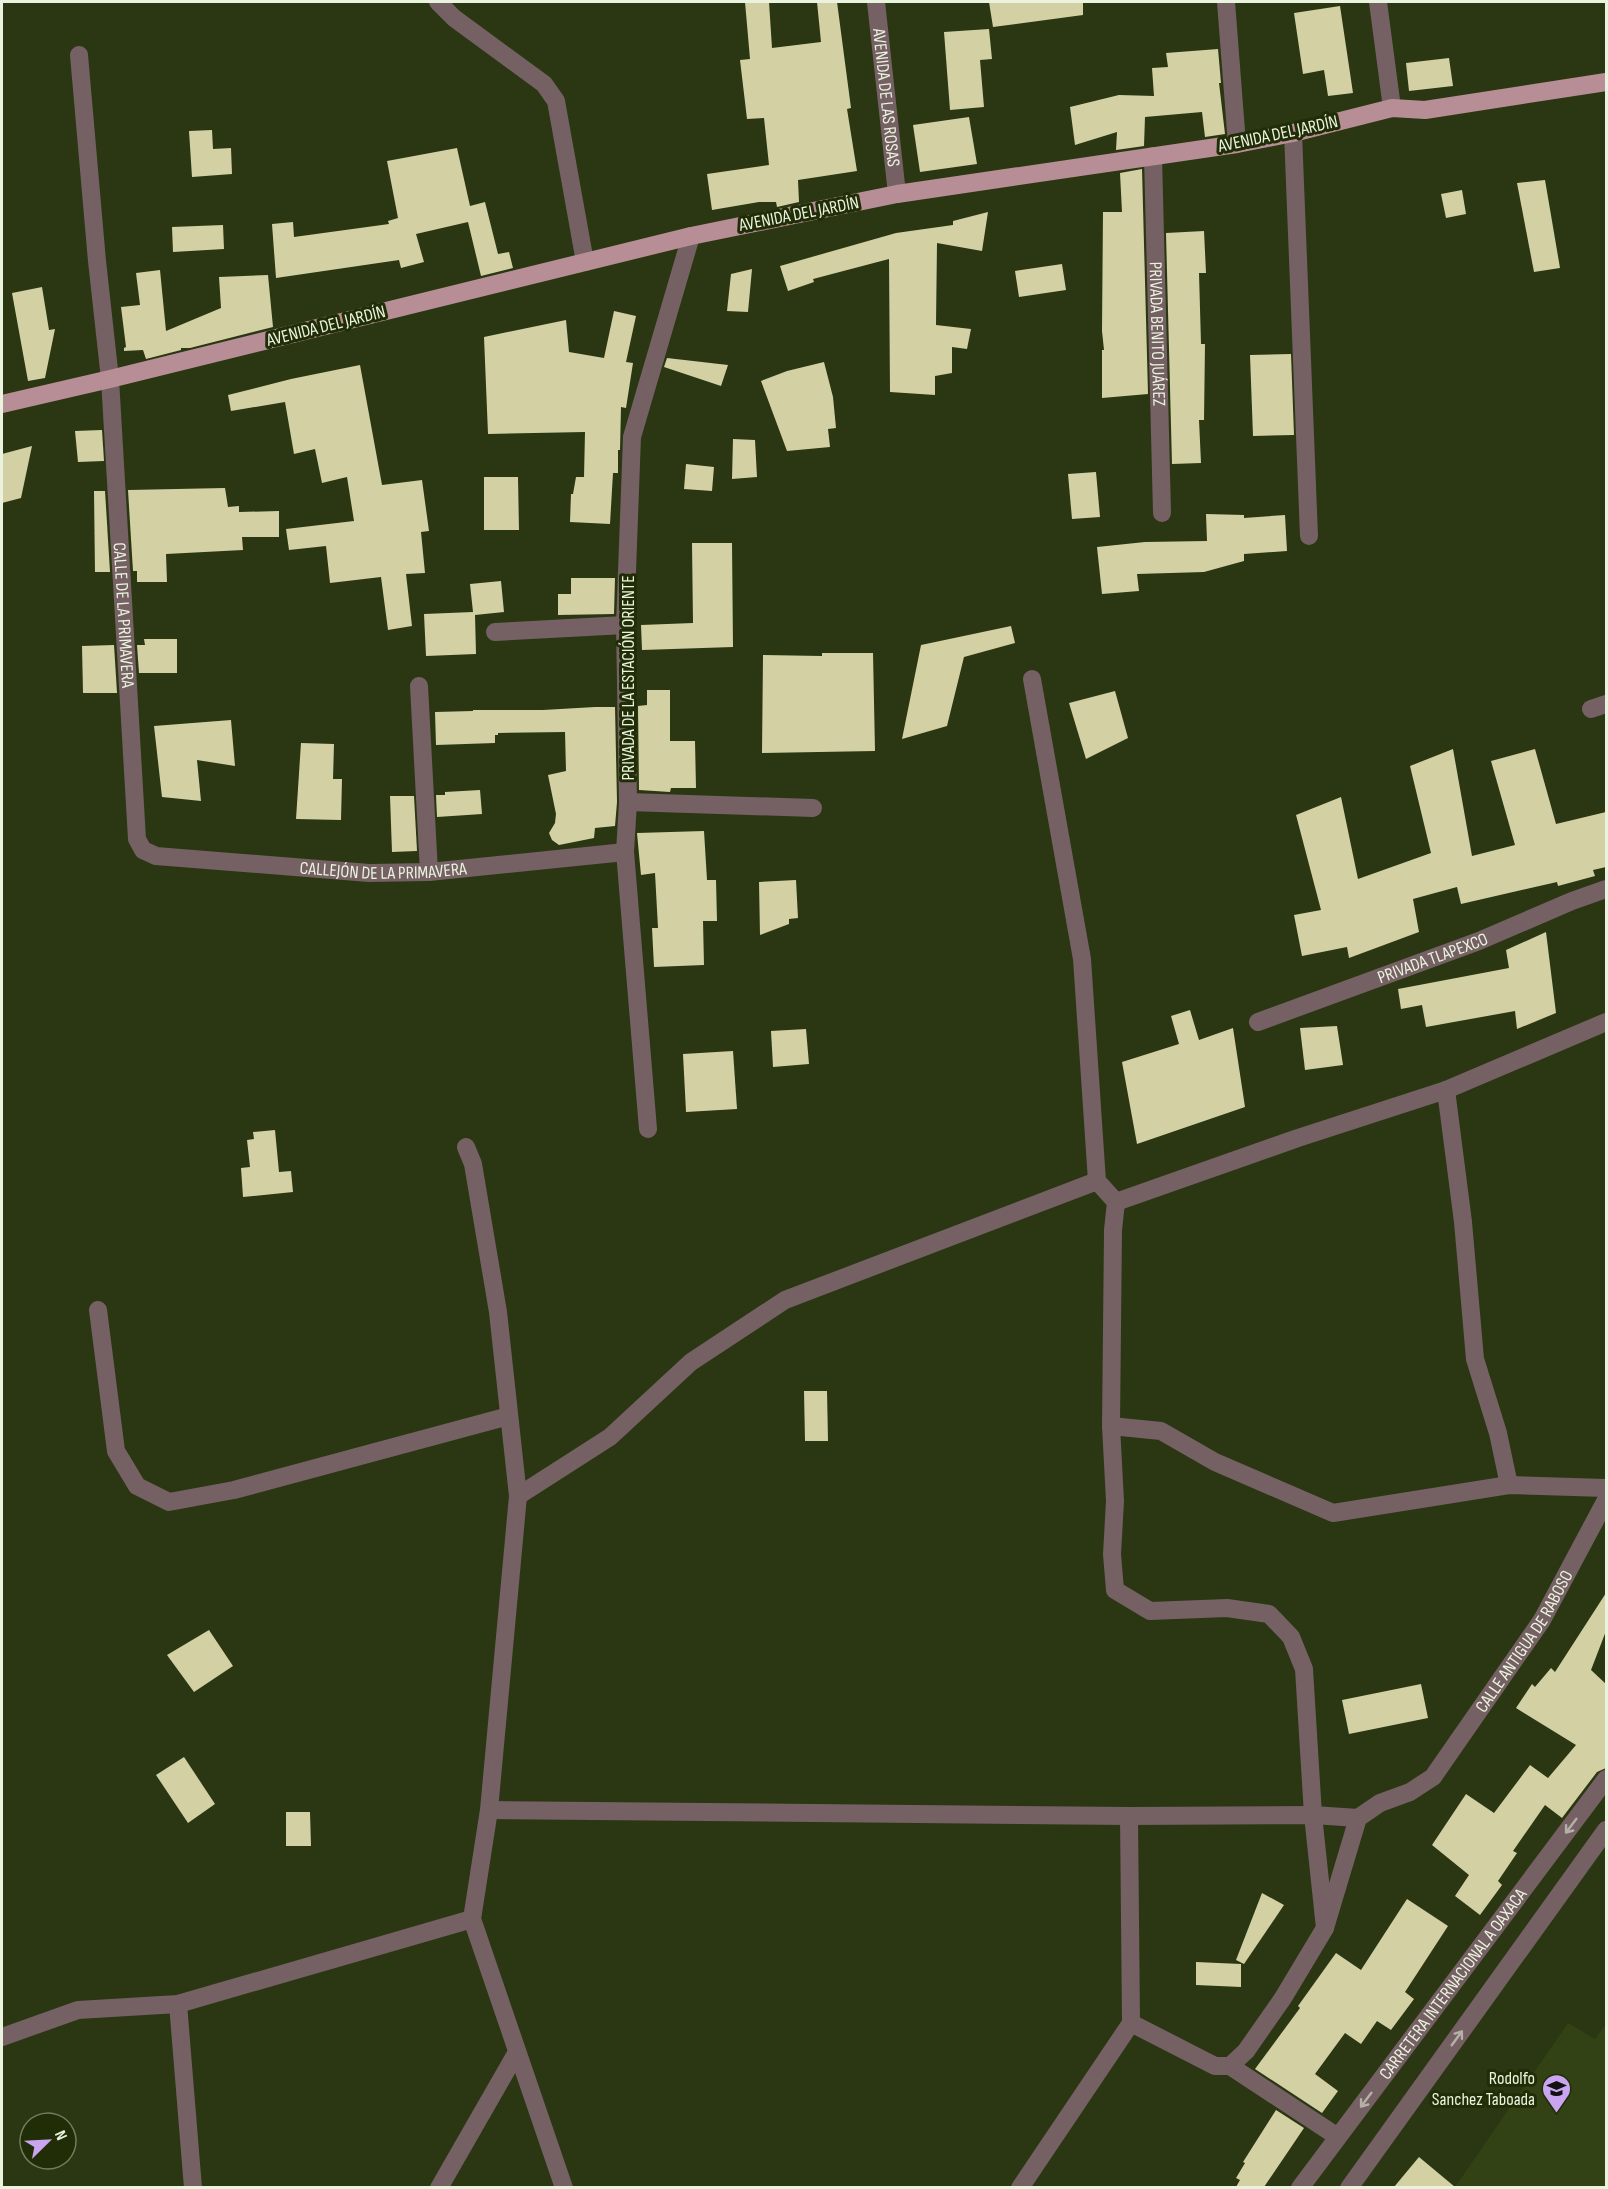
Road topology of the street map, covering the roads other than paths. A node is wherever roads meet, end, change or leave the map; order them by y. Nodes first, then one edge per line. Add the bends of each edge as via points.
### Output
1 (438, 2) edge
2 (876, 2) edge
3 (1226, 2) edge
4 (1378, 2) edge
5 (80, 55) dead end
6 (1606, 82) edge
7 (1392, 108) junction
8 (1293, 133) junction
9 (1237, 144) junction
10 (1153, 156) junction
11 (897, 194) junction
12 (691, 236) junction
13 (585, 262) junction
14 (110, 379) junction
15 (2, 404) edge
16 (1162, 513) dead end
17 (1309, 536) dead end
18 (625, 625) junction
19 (495, 632) dead end
20 (1032, 679) dead end
21 (419, 686) dead end
22 (628, 802) junction
23 (813, 808) dead end
24 (143, 850) joint
25 (624, 852) junction
26 (429, 872) junction
27 (1606, 889) edge
28 (1606, 1022) edge
29 (1258, 1023) dead end
30 (1446, 1090) junction
31 (648, 1129) dead end
32 (466, 1147) dead end
33 (1097, 1181) junction
34 (1116, 1202) junction
35 (98, 1310) dead end
36 (509, 1416) junction
37 (1112, 1426) junction
38 (1509, 1485) junction
39 (1606, 1488) edge
40 (518, 1497) junction
41 (1606, 1500) edge
42 (1606, 1779) edge
43 (489, 1810) junction
44 (1313, 1815) junction
45 (1129, 1816) junction
46 (1358, 1818) junction
47 (1606, 1830) edge
48 (472, 1919) junction
49 (1324, 1928) junction
50 (178, 2004) junction
51 (1131, 2024) junction
52 (2, 2037) edge
53 (517, 2052) junction
54 (1230, 2066) junction
55 (1338, 2137) junction
56 (193, 2187) edge
57 (439, 2187) edge
58 (564, 2187) edge
59 (1020, 2187) edge
60 (1300, 2187) edge
61 (1349, 2187) edge

1 - 13 street via 544,84 556,101
2 - 11 street, AVENIDA DE LAS ROSAS
3 - 9 street
4 - 7 street
5 - 14 street, CALLE DE LA PRIMAVERA
6 - 7 main road, AVENIDA DEL JARDÍN via 1425,110
7 - 8 main road, AVENIDA DEL JARDÍN
8 - 9 main road, AVENIDA DEL JARDÍN
8 - 17 street
9 - 10 main road, AVENIDA DEL JARDÍN
10 - 11 main road, AVENIDA DEL JARDÍN
10 - 16 street, PRIVADA BENITO JUÁREZ
11 - 12 main road, AVENIDA DEL JARDÍN
12 - 13 main road, AVENIDA DEL JARDÍN
12 - 18 street, PRIVADA DE LA ESTACIÓN ORIENTE via 632,437
13 - 14 main road, AVENIDA DEL JARDÍN
14 - 15 main road, AVENIDA DEL JARDÍN
14 - 24 street, CALLE DE LA PRIMAVERA via 137,839
18 - 19 street
18 - 22 street, PRIVADA DE LA ESTACIÓN ORIENTE
20 - 33 street via 1082,959
21 - 26 street
22 - 23 street
22 - 25 street, PRIVADA DE LA ESTACIÓN ORIENTE
24 - 26 street, CALLEJÓN DE LA PRIMAVERA via 156,856 269,866 369,873
25 - 26 street, CALLEJÓN DE LA PRIMAVERA
25 - 31 street, PRIVADA DE LA ESTACIÓN ORIENTE
27 - 29 street, PRIVADA TLAPEXCO
28 - 30 street
30 - 34 street
30 - 38 street via 1463,1222 1474,1359 1498,1433
32 - 36 street via 473,1164 498,1312
33 - 34 street
33 - 40 street via 785,1300 691,1362 610,1437
34 - 37 street
35 - 36 street via 116,1451 137,1486 170,1502 234,1490
36 - 40 street
37 - 38 street via 1161,1431 1215,1462 1333,1513
37 - 44 street via 1114,1590 1150,1611 1227,1608 1269,1614 1291,1637 1304,1669
38 - 39 street
40 - 43 street
41 - 46 street, CALLE ANTIGUA DE RABOSO via 1542,1620 1433,1777
42 -> 55 street, CARRETERA INTERNACIONAL A OAXACA
43 - 45 street
43 - 48 street
44 - 45 street
44 - 46 street
44 - 49 street
45 - 51 street
46 - 49 street
61 -> 47 street, CARRETERA INTERNACIONAL A OAXACA
48 - 50 street
48 - 53 street
49 - 54 street via 1277,2007 1246,2051
50 - 52 street via 78,2010
50 - 56 street
51 - 54 street via 1215,2066
51 - 59 street
53 - 57 street
53 - 58 street
54 - 55 street
55 - 60 street, CARRETERA INTERNACIONAL A OAXACA

